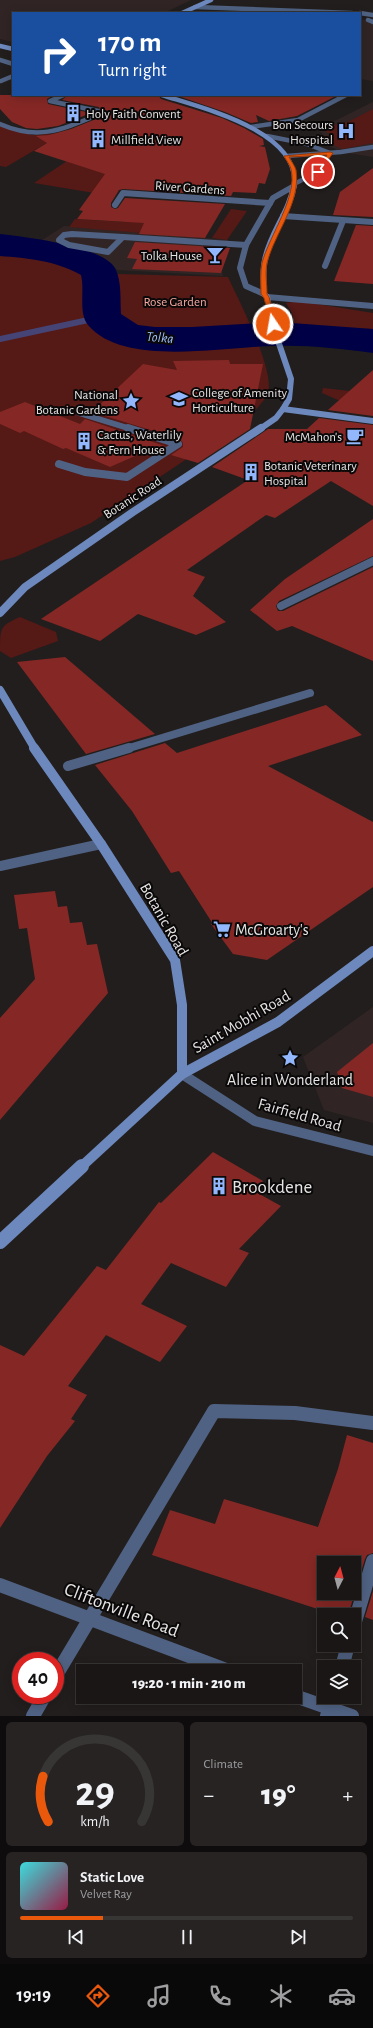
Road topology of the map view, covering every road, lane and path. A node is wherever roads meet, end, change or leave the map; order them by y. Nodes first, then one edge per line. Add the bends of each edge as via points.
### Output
1 (211, 0) edge
2 (195, 7) junction
3 (184, 12) edge
4 (326, 12) edge
5 (361, 13) edge
6 (373, 13) edge
7 (368, 20) dead end
8 (373, 22) edge
9 (0, 47) edge
10 (12, 49) edge
11 (0, 60) edge
12 (12, 64) edge
13 (12, 76) edge
14 (1, 81) dead end
15 (61, 96) edge
16 (165, 96) edge
17 (344, 96) edge
18 (0, 124) edge
19 (251, 128) junction
20 (267, 136) junction
21 (373, 147) edge
22 (330, 153) junction
23 (286, 156) junction
24 (294, 185) junction
25 (270, 203) junction
26 (116, 205) dead end
27 (283, 216) junction
28 (343, 221) junction
29 (373, 222) edge
30 (123, 237) junction
31 (246, 245) junction
32 (325, 266) dead end
33 (265, 296) junction
34 (373, 306) edge
35 (283, 409) junction
36 (79, 413) dead end
37 (373, 421) edge
38 (59, 464) dead end
39 (373, 561) edge
40 (281, 606) dead end
41 (0, 613) edge
42 (0, 690) edge
43 (310, 693) dead end
44 (68, 766) dead end
45 (101, 844) junction
46 (0, 866) edge
47 (373, 951) edge
48 (182, 1074) junction
49 (373, 1151) edge
50 (0, 1242) edge
51 (373, 1423) edge
52 (373, 1561) edge
53 (0, 1585) edge
54 (359, 1608) edge
55 (91, 1618) junction
56 (64, 1662) edge
57 (211, 1664) edge
58 (302, 1698) edge
59 (40, 1704) edge
60 (329, 1707) edge
61 (33, 1716) edge
62 (352, 1716) edge

1 - 2 street
2 - 3 street
2 - 4 street
5 - 6 street
7 - 8 street
9 - 10 street
11 - 12 street
13 - 14 street
15 - 18 street via 50,100 98,111 95,116 57,132 45,134 13,130
16 - 19 street
17 - 19 street via 298,120
19 - 20 street
20 - 22 street via 307,144
20 - 23 street
21 - 22 street
22 - 23 street
22 - 24 street via 318,172
23 - 24 street via 294,169
24 - 25 street via 273,198
24 - 27 street via 291,200
25 - 26 street, River Gardens via 123,193
25 - 31 street
27 - 28 street
27 - 33 street via 266,254
28 - 29 street
28 - 32 street
30 - 30 street via 72,234 64,235 59,240 69,245 108,252
30 - 31 street
31 - 33 street via 240,268 246,286
33 - 34 street
33 - 35 street via 291,379 289,400
35 - 37 street
35 - 41 street, Botanic Road via 276,418 239,444 133,512 25,587
36 - 38 street via 178,444 127,477 85,472
39 - 40 street
42 - 45 street, Botanic Road via 26,736
43 - 44 street
45 - 46 street
45 - 48 street, Botanic Road via 175,960 182,1005
47 - 48 street, Saint Mobhi Road via 278,1022
48 - 49 street, Fairfield Road via 255,1121
48 - 50 street
51 - 55 street via 295,1412 214,1411
52 - 54 street
53 - 55 street, Cliftonville Road
55 - 56 street
55 - 57 street, Cliftonville Road
58 - 60 street
59 - 61 street
60 - 62 street

